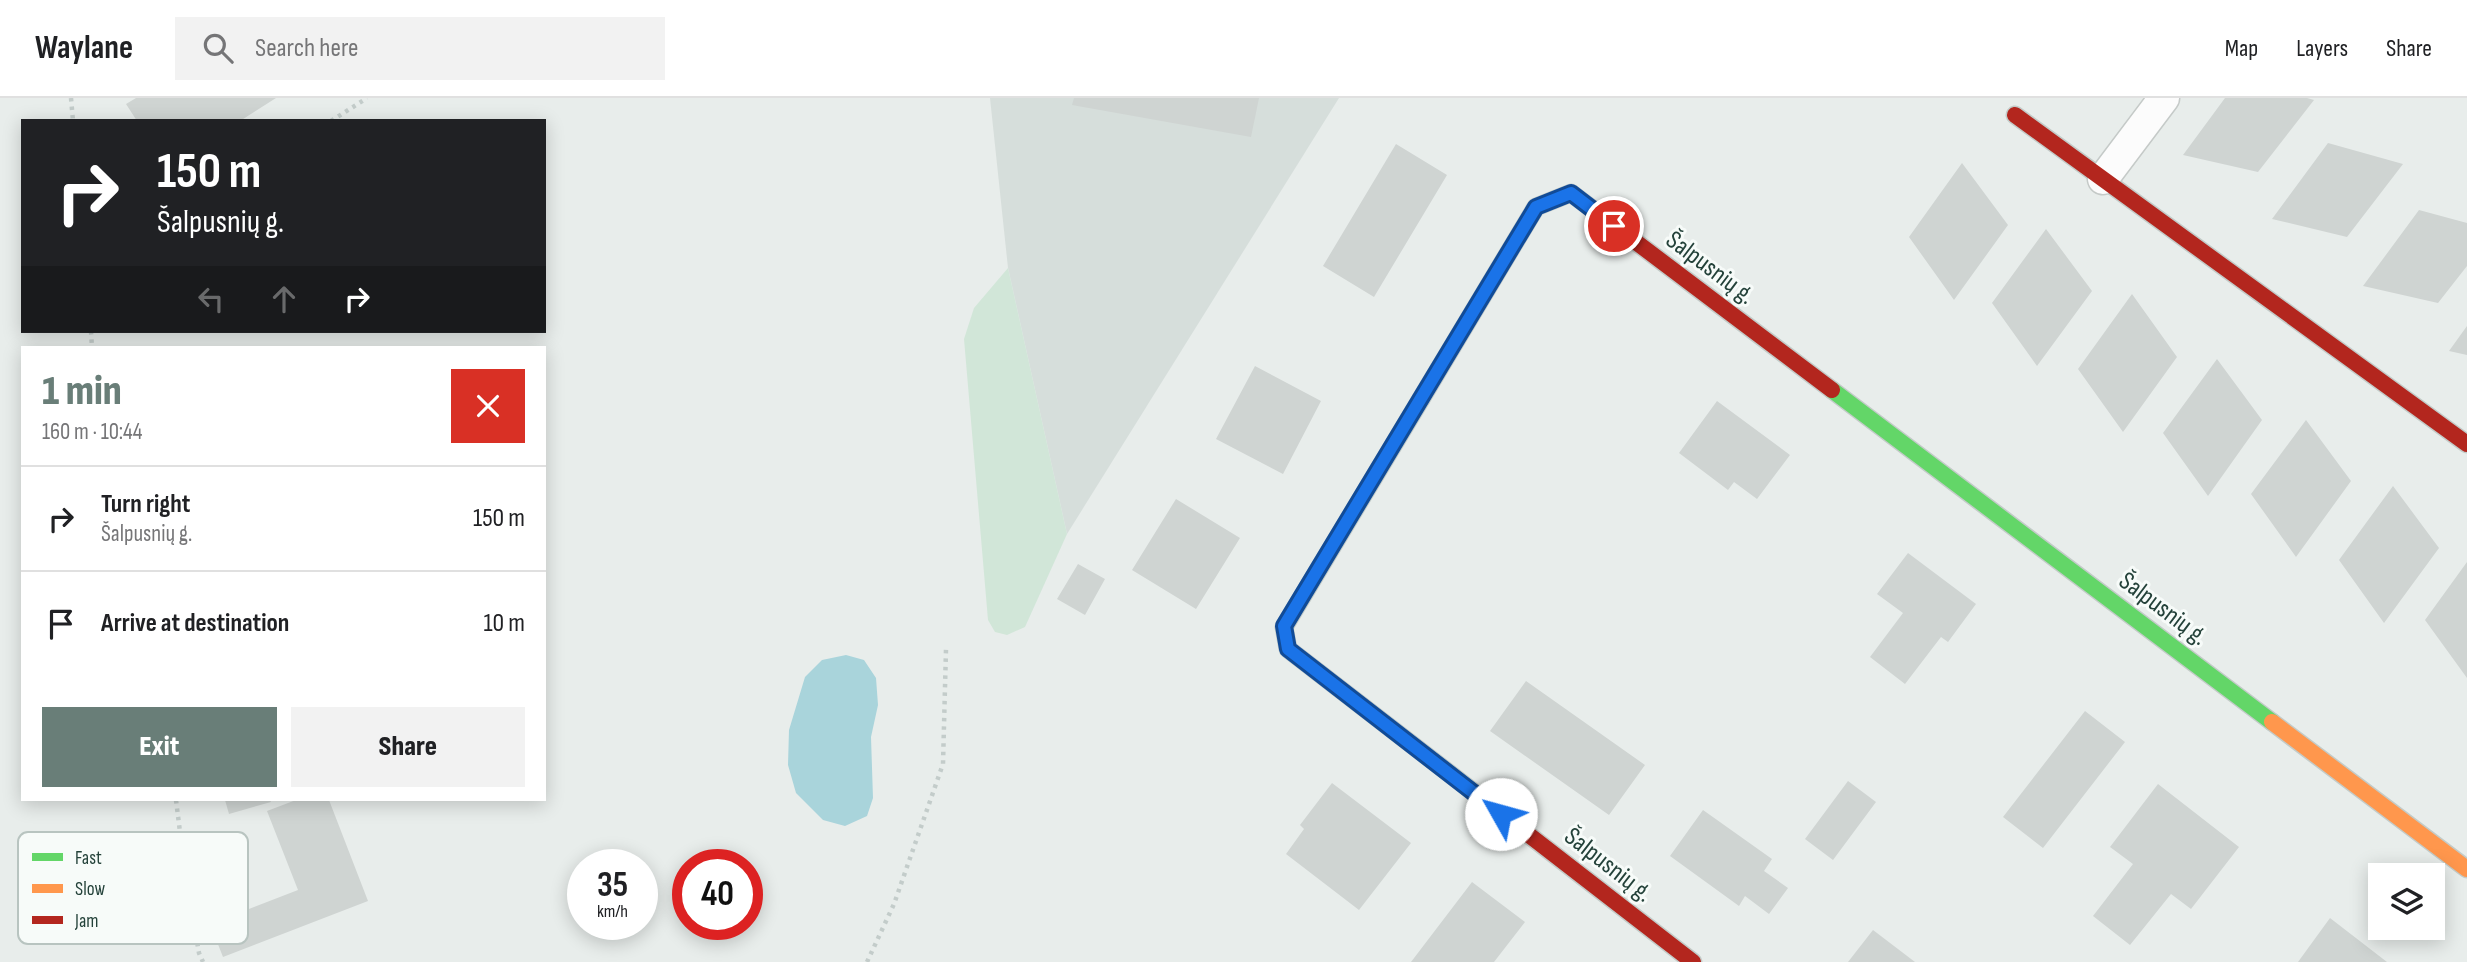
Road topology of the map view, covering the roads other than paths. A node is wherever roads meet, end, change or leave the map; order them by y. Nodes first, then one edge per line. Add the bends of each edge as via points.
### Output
1 (2164, 98) edge
2 (2015, 115) dead end
3 (2103, 179) junction
4 (2467, 443) edge
5 (2467, 869) edge
6 (1693, 962) edge

1 - 3 street
2 - 3 street
3 - 4 street
5 - 6 street, Šalpusnių g. via 1571,193 1536,207 1284,626 1288,649

